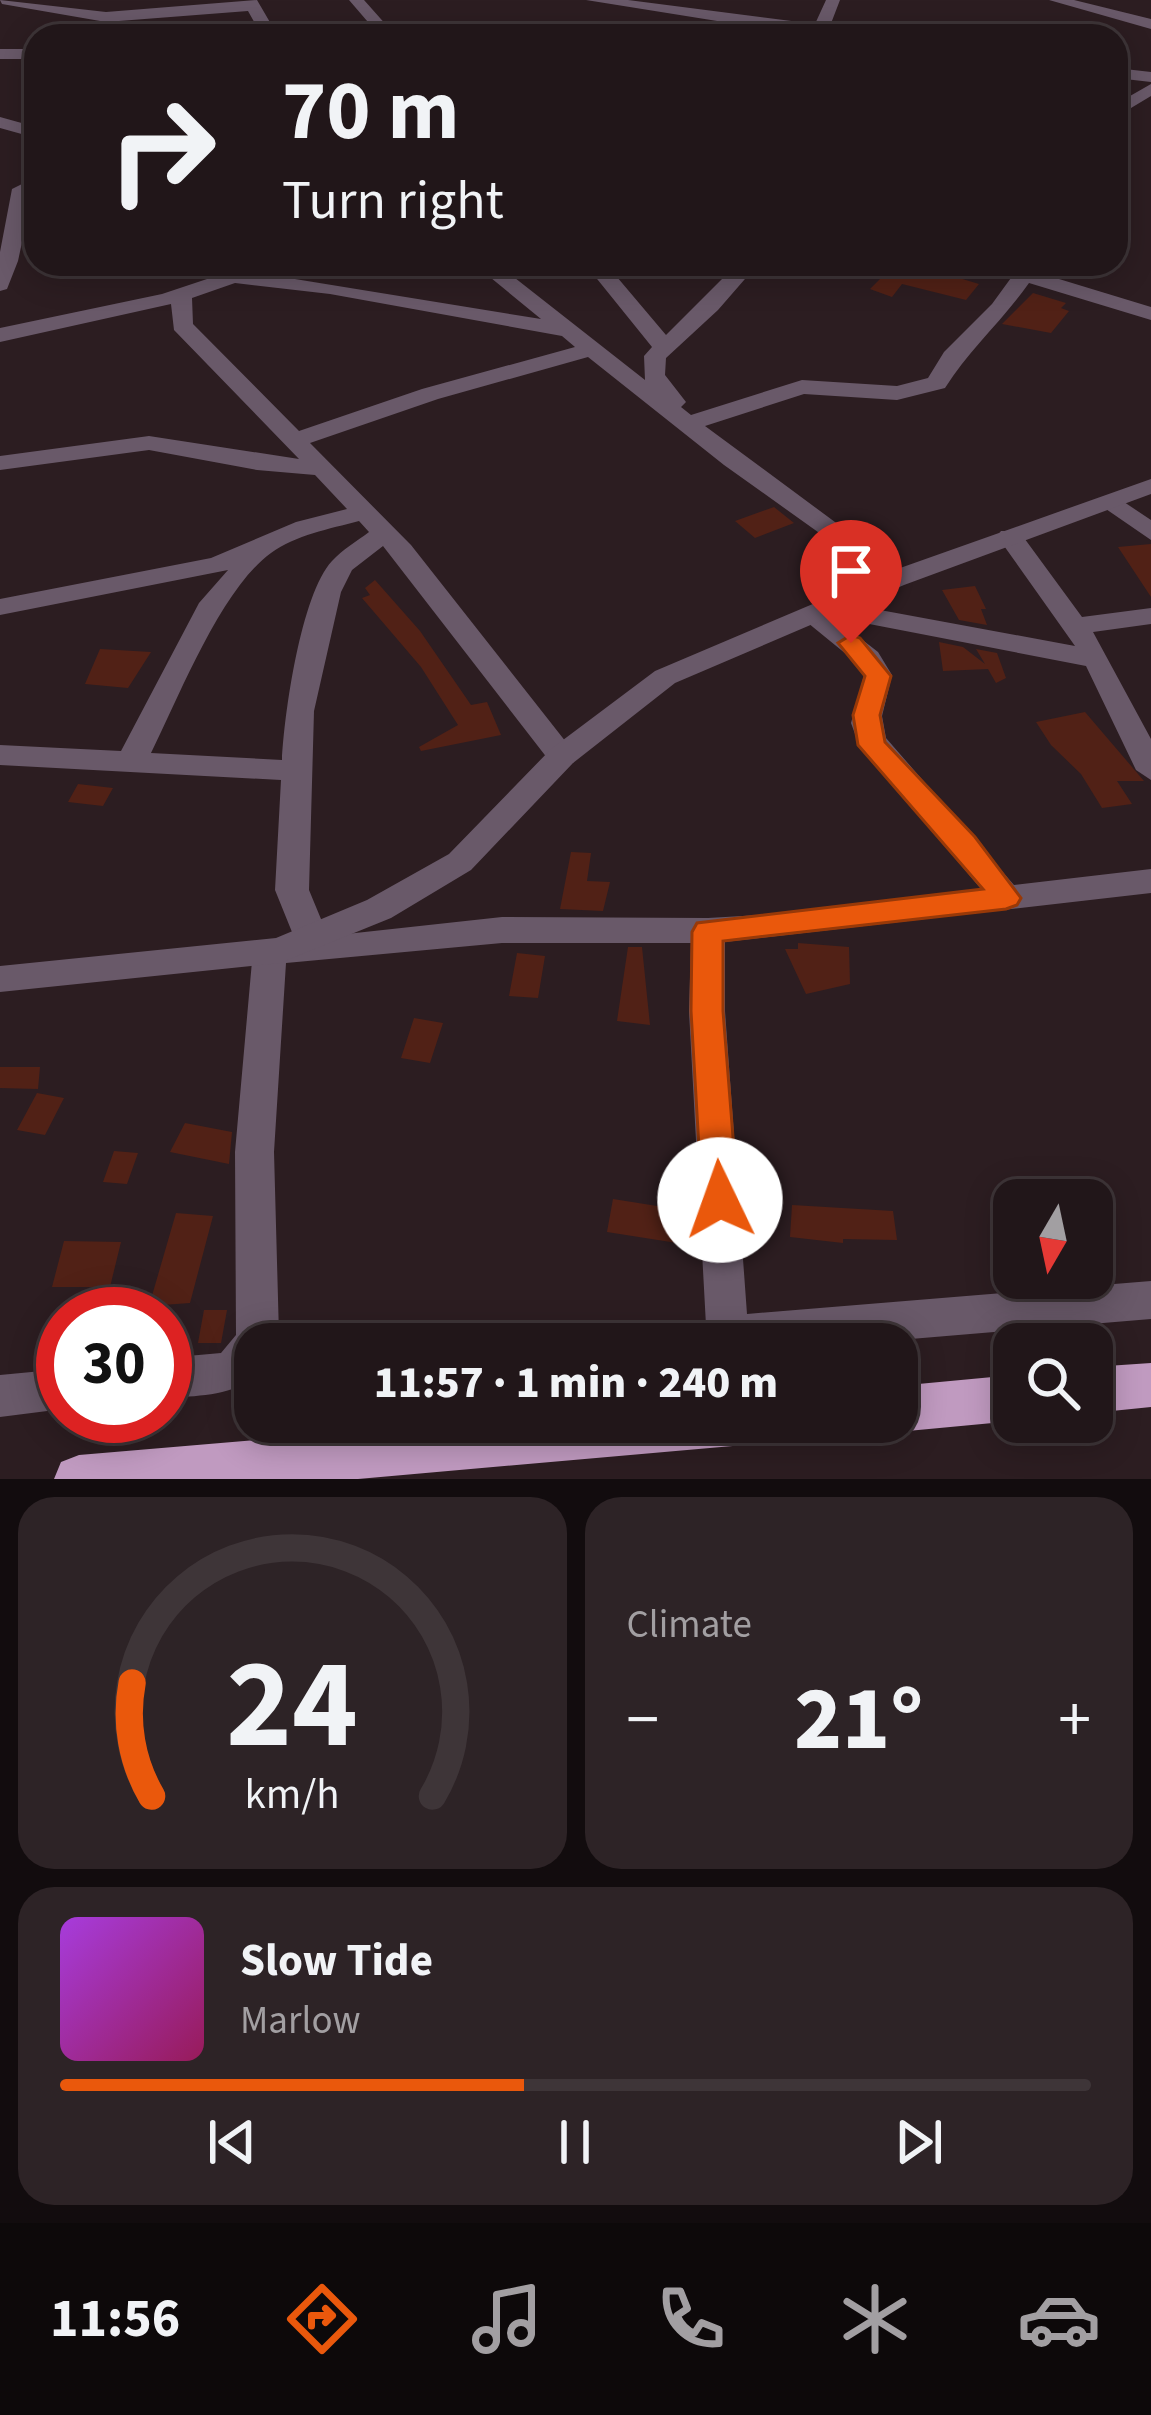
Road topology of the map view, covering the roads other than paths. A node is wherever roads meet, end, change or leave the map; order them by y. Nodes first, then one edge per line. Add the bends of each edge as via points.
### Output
1 (2, 0) edge
2 (356, 0) edge
3 (593, 0) edge
4 (1055, 0) edge
5 (251, 3) edge
6 (85, 15) edge
7 (1151, 23) edge
8 (377, 24) edge
9 (758, 24) edge
10 (24, 188) edge
11 (5, 260) edge
12 (219, 276) edge
13 (234, 276) edge
14 (499, 276) edge
15 (605, 276) edge
16 (738, 276) edge
17 (1022, 276) edge
18 (1046, 276) edge
19 (224, 279) junction
20 (0, 285) edge
21 (182, 293) junction
22 (1151, 314) edge
23 (567, 330) junction
24 (0, 335) edge
25 (663, 346) junction
26 (592, 350) junction
27 (681, 419) junction
28 (296, 440) junction
29 (0, 463) edge
30 (325, 469) junction
31 (1151, 486) edge
32 (1112, 502) junction
33 (375, 522) junction
34 (1151, 532) edge
35 (1010, 536) junction
36 (263, 547) junction
37 (896, 579) junction
38 (0, 607) edge
39 (819, 611) junction
40 (1151, 616) edge
41 (1076, 626) junction
42 (1098, 660) junction
43 (0, 755) edge
44 (562, 756) junction
45 (131, 762) junction
46 (1151, 770) edge
47 (296, 771) junction
48 (1151, 881) edge
49 (1006, 898) junction
50 (708, 932) junction
51 (287, 946) junction
52 (0, 979) edge
53 (1151, 1300) edge
54 (727, 1323) edge
55 (908, 1323) edge
56 (192, 1377) edge
57 (1151, 1385) edge
58 (1113, 1388) edge
59 (36, 1392) edge
60 (0, 1396) edge
61 (993, 1400) edge
62 (918, 1407) edge
63 (499, 1443) edge
64 (79, 1479) edge

1 - 6 street
2 - 8 street
3 - 9 street
4 - 7 street
5 - 6 street via 150,17
10 - 11 street
11 - 20 street
12 - 19 street
13 - 19 street
14 - 23 street
15 - 25 street
16 - 25 street
17 - 27 street via 937,383 897,393 802,387
18 - 22 street
19 - 21 street
19 - 23 street via 330,288
21 - 24 street
21 - 28 street via 182,325
23 - 26 street
25 - 27 street via 652,368
26 - 27 street
26 - 28 street
27 - 37 street
28 - 30 street
29 - 30 street via 149,443
30 - 33 street
31 - 32 street
32 - 34 street
32 - 35 street
33 - 36 street via 305,526
33 - 44 street
33 - 47 street via 328,592 299,711
35 - 37 street
35 - 41 street
36 - 38 street via 215,565
36 - 45 street via 213,603
37 - 39 street
39 - 42 street
39 - 44 street via 665,677
39 - 49 street via 878,676 866,715 872,745
40 - 41 street
41 - 42 street
42 - 46 street
43 - 45 street
44 - 51 street via 460,862 379,909
45 - 47 street
47 - 51 street
48 - 49 street
49 - 50 street
50 - 51 street via 549,928
50 - 54 street
51 - 52 street
51 - 56 street via 258,1045 251,1177 260,1329 248,1358 225,1375
53 - 55 street
57 - 58 highway
59 - 60 street
61 - 62 highway
63 - 64 highway

